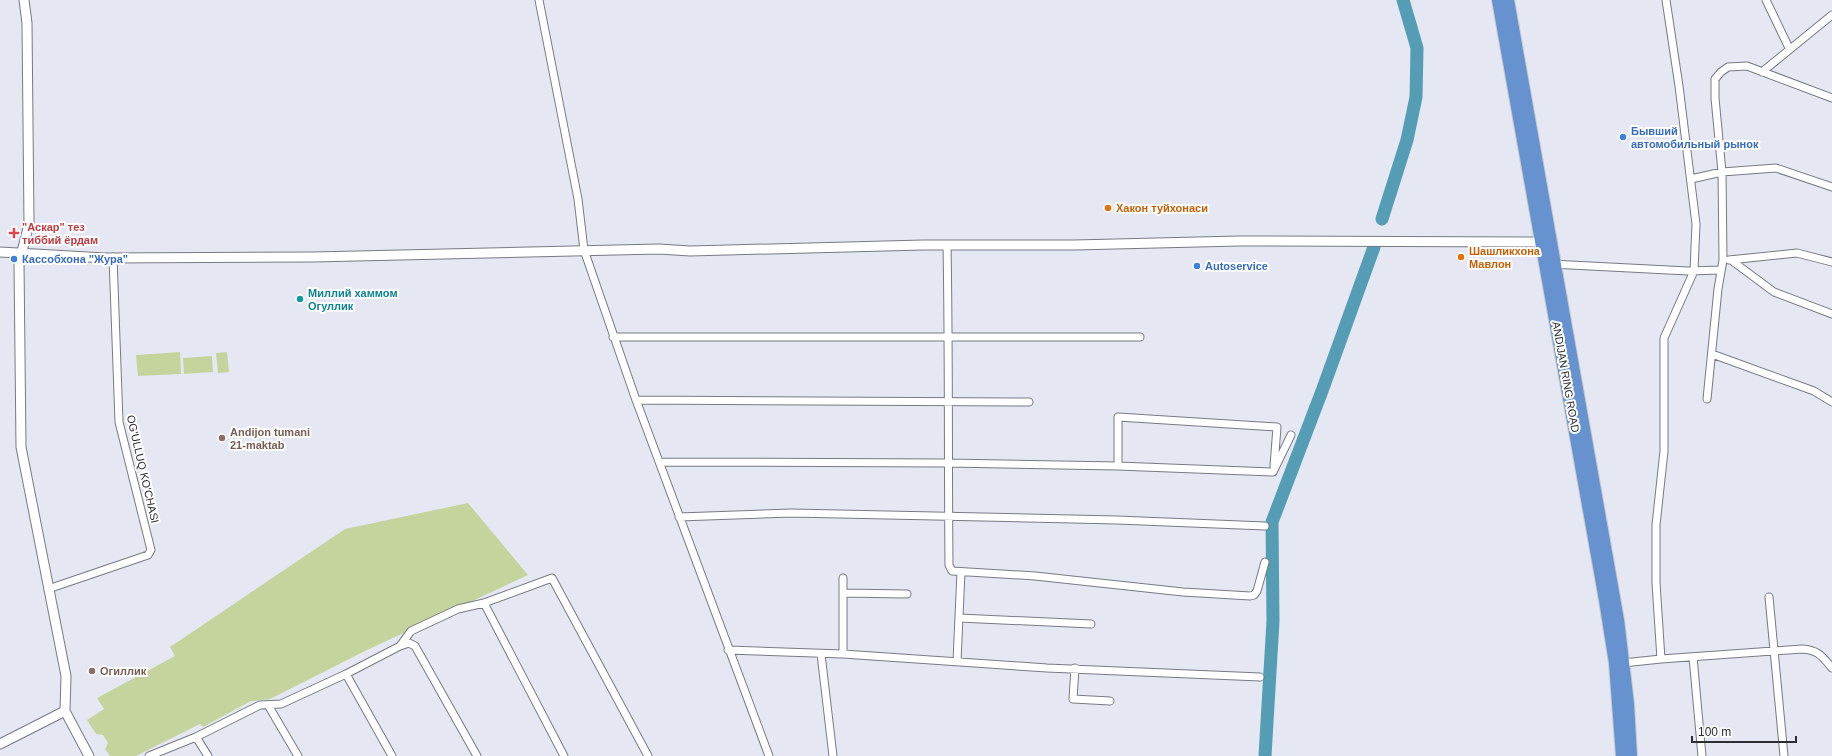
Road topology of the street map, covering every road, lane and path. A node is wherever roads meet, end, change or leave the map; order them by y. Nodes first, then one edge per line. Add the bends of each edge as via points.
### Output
1 (24, 0) edge
2 (539, 0) edge
3 (1498, 0) edge
4 (1508, 0) edge
5 (1666, 0) edge
6 (1766, 0) edge
7 (1832, 15) edge
8 (1789, 48) junction
9 (1762, 72) junction
10 (1832, 98) edge
11 (1722, 172) junction
12 (1692, 179) junction
13 (1832, 187) edge
14 (1546, 242) junction
15 (947, 245) junction
16 (584, 250) junction
17 (0, 252) edge
18 (23, 252) junction
19 (113, 258) junction
20 (1723, 260) junction
21 (1731, 260) junction
22 (1832, 262) edge
23 (1551, 264) junction
24 (1721, 270) junction
25 (1694, 271) junction
26 (1832, 314) edge
27 (613, 337) junction
28 (949, 337) junction
29 (1140, 337) dead end
30 (1712, 354) junction
31 (1707, 399) dead end
32 (636, 400) junction
33 (948, 402) junction
34 (1030, 402) dead end
35 (1832, 402) edge
36 (1291, 435) dead end
37 (660, 462) junction
38 (948, 463) junction
39 (1118, 466) junction
40 (1274, 470) junction
41 (679, 517) junction
42 (949, 517) junction
43 (1265, 526) dead end
44 (1265, 562) dead end
45 (961, 572) junction
46 (843, 578) dead end
47 (48, 589) junction
48 (843, 593) junction
49 (907, 594) dead end
50 (1769, 597) dead end
51 (484, 603) junction
52 (959, 618) junction
53 (1091, 624) dead end
54 (400, 646) junction
55 (728, 650) junction
56 (1775, 651) junction
57 (821, 654) junction
58 (843, 654) junction
59 (1693, 657) junction
60 (1661, 659) junction
61 (957, 661) junction
62 (1624, 664) junction
63 (1075, 668) junction
64 (1832, 668) edge
65 (346, 674) junction
66 (1260, 677) dead end
67 (1110, 701) dead end
68 (268, 705) junction
69 (65, 711) junction
70 (196, 737) junction
71 (0, 744) edge
72 (89, 756) edge
73 (149, 756) edge
74 (208, 756) edge
75 (298, 756) edge
76 (392, 756) edge
77 (478, 756) edge
78 (564, 756) edge
79 (648, 756) edge
80 (769, 756) edge
81 (833, 756) edge
82 (1622, 756) edge
83 (1631, 756) edge
84 (1702, 756) edge
85 (1784, 756) edge

1 - 18 main road via 27,23 29,224
2 - 16 street via 578,199
3 - 14 highway, ANDIJAN RING ROAD
4 - 14 highway, ANDIJAN RING ROAD
5 - 12 street
6 - 8 street
7 - 8 street
8 - 9 street
9 - 10 street
9 - 11 street via 1747,66 1728,67 1715,79 1714,98
11 - 12 street
11 - 13 street via 1776,168
11 - 20 street
12 - 25 street via 1696,224
14 - 15 main road via 1239,241
14 - 23 highway, ANDIJAN RING ROAD
15 - 16 main road via 690,251
15 - 28 street
16 - 19 main road via 313,257
16 - 27 street
17 - 18 main road
18 - 19 main road
18 - 47 main road via 20,263 21,447
19 - 47 street, OG'ULLUQ KO'CHASI via 119,422 151,550 148,555
20 - 21 street
20 - 24 street
21 - 22 street via 1797,253
21 - 26 street via 1774,292
23 - 25 street
23 - 62 highway, ANDIJAN RING ROAD via 1618,616
23 - 82 highway, ANDIJAN RING ROAD via 1615,663
24 - 25 street
24 - 30 street
25 - 60 street via 1664,338 1664,451 1656,524 1656,582
27 - 28 street
27 - 32 street
28 - 29 street
28 - 33 street
30 - 31 street
30 - 35 street via 1814,391
32 - 33 street
32 - 37 street
33 - 34 street
33 - 38 street
36 - 40 street
37 - 38 street
37 - 41 street
38 - 39 street
38 - 42 street
39 - 40 street via 1273,472
39 - 40 street via 1118,417 1276,427
41 - 42 street via 792,513
41 - 55 street
42 - 43 street
42 - 45 street via 949,565 952,570
44 - 45 street via 1257,591 1250,596 1183,592 1035,576
45 - 52 street
46 - 48 street
47 - 69 main road via 66,676
48 - 49 street
48 - 58 street
50 - 56 street
51 - 54 street via 458,609 411,631
51 - 78 street
51 - 79 street via 552,578
52 - 53 street
52 - 61 street
54 - 65 street
54 - 77 street via 409,643 415,646
55 - 57 street
55 - 80 street
56 - 59 street
56 - 64 street via 1813,649
56 - 85 street
57 - 58 street
57 - 81 street
58 - 61 street
59 - 60 street
59 - 84 street
60 - 62 street
61 - 63 street
62 - 83 highway, ANDIJAN RING ROAD
63 - 66 street
63 - 67 street via 1073,699
65 - 68 street via 281,704
65 - 76 street
68 - 70 street via 260,705
68 - 75 street
69 - 71 main road
69 - 72 main road
70 - 73 street
70 - 74 street

